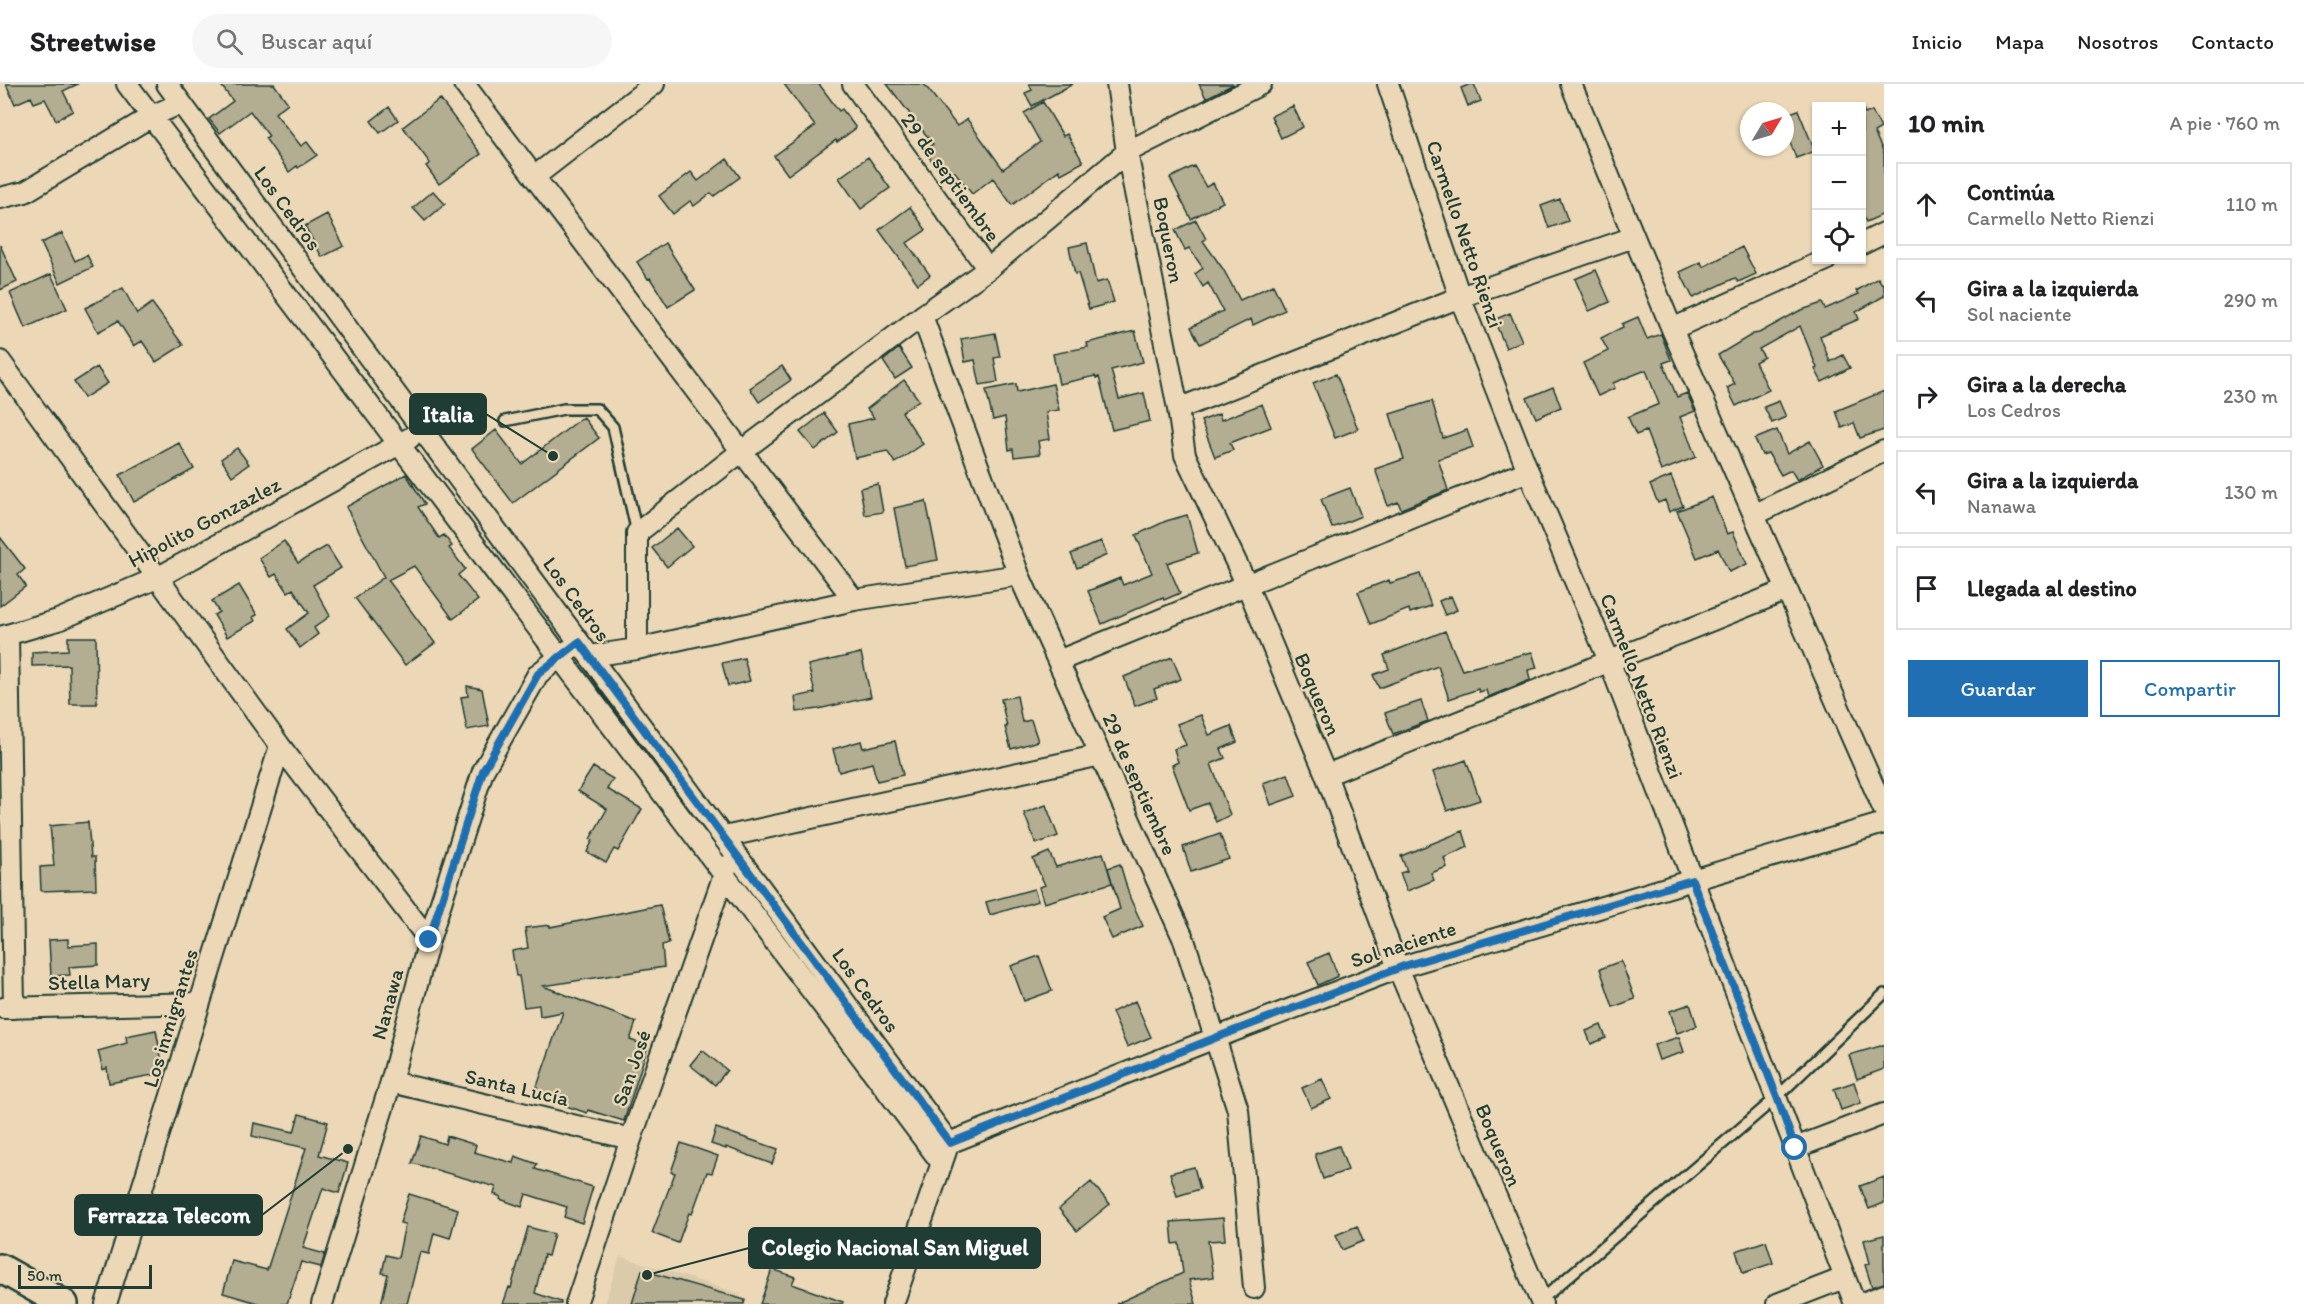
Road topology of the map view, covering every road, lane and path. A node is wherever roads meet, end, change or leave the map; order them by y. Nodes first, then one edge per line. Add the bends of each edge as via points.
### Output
1 (128, 84) edge
2 (167, 84) edge
3 (464, 84) edge
4 (654, 84) edge
5 (853, 84) edge
6 (1117, 84) edge
7 (1261, 84) edge
8 (1388, 84) edge
9 (1571, 84) edge
10 (181, 103) junction
11 (152, 116) junction
12 (1127, 153) junction
13 (534, 177) junction
14 (0, 198) edge
15 (1884, 233) edge
16 (1634, 237) junction
17 (1866, 242) edge
18 (1817, 264) edge
19 (988, 269) junction
20 (1460, 297) junction
21 (922, 316) junction
22 (1672, 329) junction
23 (0, 361) edge
24 (1178, 409) junction
25 (505, 421) dead end
26 (423, 430) junction
27 (399, 444) junction
28 (742, 451) junction
29 (1884, 451) edge
30 (1528, 471) junction
31 (1754, 515) junction
32 (636, 533) junction
33 (1020, 575) junction
34 (157, 578) junction
35 (1246, 584) junction
36 (1787, 590) junction
37 (854, 600) junction
38 (4, 636) edge
39 (584, 649) junction
40 (637, 649) junction
41 (560, 657) junction
42 (1058, 661) junction
43 (1610, 663) junction
44 (280, 746) junction
45 (1101, 755) junction
46 (1326, 774) junction
47 (1884, 810) edge
48 (1884, 823) edge
49 (728, 843) junction
50 (724, 875) junction
51 (1692, 880) junction
52 (429, 940) junction
53 (1398, 968) junction
54 (1884, 994) edge
55 (200, 1003) junction
56 (7, 1008) edge
57 (1215, 1038) junction
58 (391, 1082) junction
59 (1777, 1097) junction
60 (1884, 1114) edge
61 (631, 1139) junction
62 (950, 1143) junction
63 (1795, 1148) junction
64 (941, 1162) junction
65 (0, 1268) edge
66 (1844, 1278) junction
67 (1254, 1288) dead end
68 (1884, 1295) edge
69 (1540, 1303) edge
70 (64, 1304) edge
71 (106, 1304) edge
72 (322, 1304) edge
73 (576, 1304) edge
74 (893, 1304) edge
75 (1777, 1304) edge
76 (1855, 1304) edge
77 (1860, 1304) edge

1 - 11 street
2 - 10 street, Los Cedros
3 - 13 street
4 - 13 street
5 - 19 street, 29 de septiembre
6 - 12 street, Boqueron
7 - 12 street
8 - 20 street, Carmello Netto Rienzi
9 - 16 street
10 - 11 street
10 - 26 street, Los Cedros
11 - 14 street via 25,192
11 - 27 street
12 - 19 street
12 - 24 street, Boqueron
13 - 28 street
15 - 17 street
16 - 20 street
16 - 22 street
18 - 22 street
19 - 21 street
20 - 24 street
20 - 30 street, Carmello Netto Rienzi
21 - 28 street
21 - 33 street, 29 de septiembre
22 - 31 street
23 - 34 street
24 - 35 street, Boqueron via 1185,455
25 - 32 lane via 564,409 597,409 613,428
26 - 27 street, Hipolito Gonzazlez
26 - 39 street, Los Cedros
27 - 34 street, Hipolito Gonzazlez
27 - 41 street
28 - 32 street
28 - 37 street
29 - 31 street
30 - 35 street
30 - 43 street, Carmello Netto Rienzi
31 - 36 street
32 - 40 street
33 - 37 street
33 - 42 street, 29 de septiembre
34 - 38 street, Hipolito Gonzazlez via 58,620
34 - 44 street
35 - 42 street
35 - 46 street, Boqueron
36 - 43 street
36 - 47 street
37 - 40 street
38 - 56 street
39 - 40 street
39 - 41 street, Nanawa
39 - 49 street, Los Cedros
41 - 50 street
41 - 52 street, Nanawa via 538,674 483,771
42 - 45 street, 29 de septiembre
43 - 46 street
43 - 51 street, Carmello Netto Rienzi
44 - 52 street
44 - 55 street, Los inmigrantes
45 - 49 street
45 - 57 street, 29 de septiembre via 1184,940
46 - 53 street, Boqueron
48 - 51 street, Sol naciente
49 - 50 street, San José
49 - 62 street, Los Cedros
50 - 61 street, San José
50 - 64 street
51 - 53 street, Sol naciente
51 - 59 street, Carmello Netto Rienzi
52 - 58 street, Nanawa
53 - 57 street, Sol naciente
53 - 69 street, Boqueron
54 - 59 lane
55 - 56 street, Stella Mary
55 - 71 street, Los inmigrantes
57 - 62 street, Sol naciente
57 - 67 street, 29 de septiembre via 1238,1110
58 - 61 street, Santa Lucía
58 - 72 street, Nanawa
59 - 63 street, Carmello Netto Rienzi
59 - 69 lane
60 - 63 street
61 - 73 street, San José
62 - 64 street
63 - 66 street, Carmello Netto Rienzi
64 - 74 street
65 - 70 main road
66 - 75 street
66 - 76 street, Carmello Netto Rienzi
68 - 77 street

